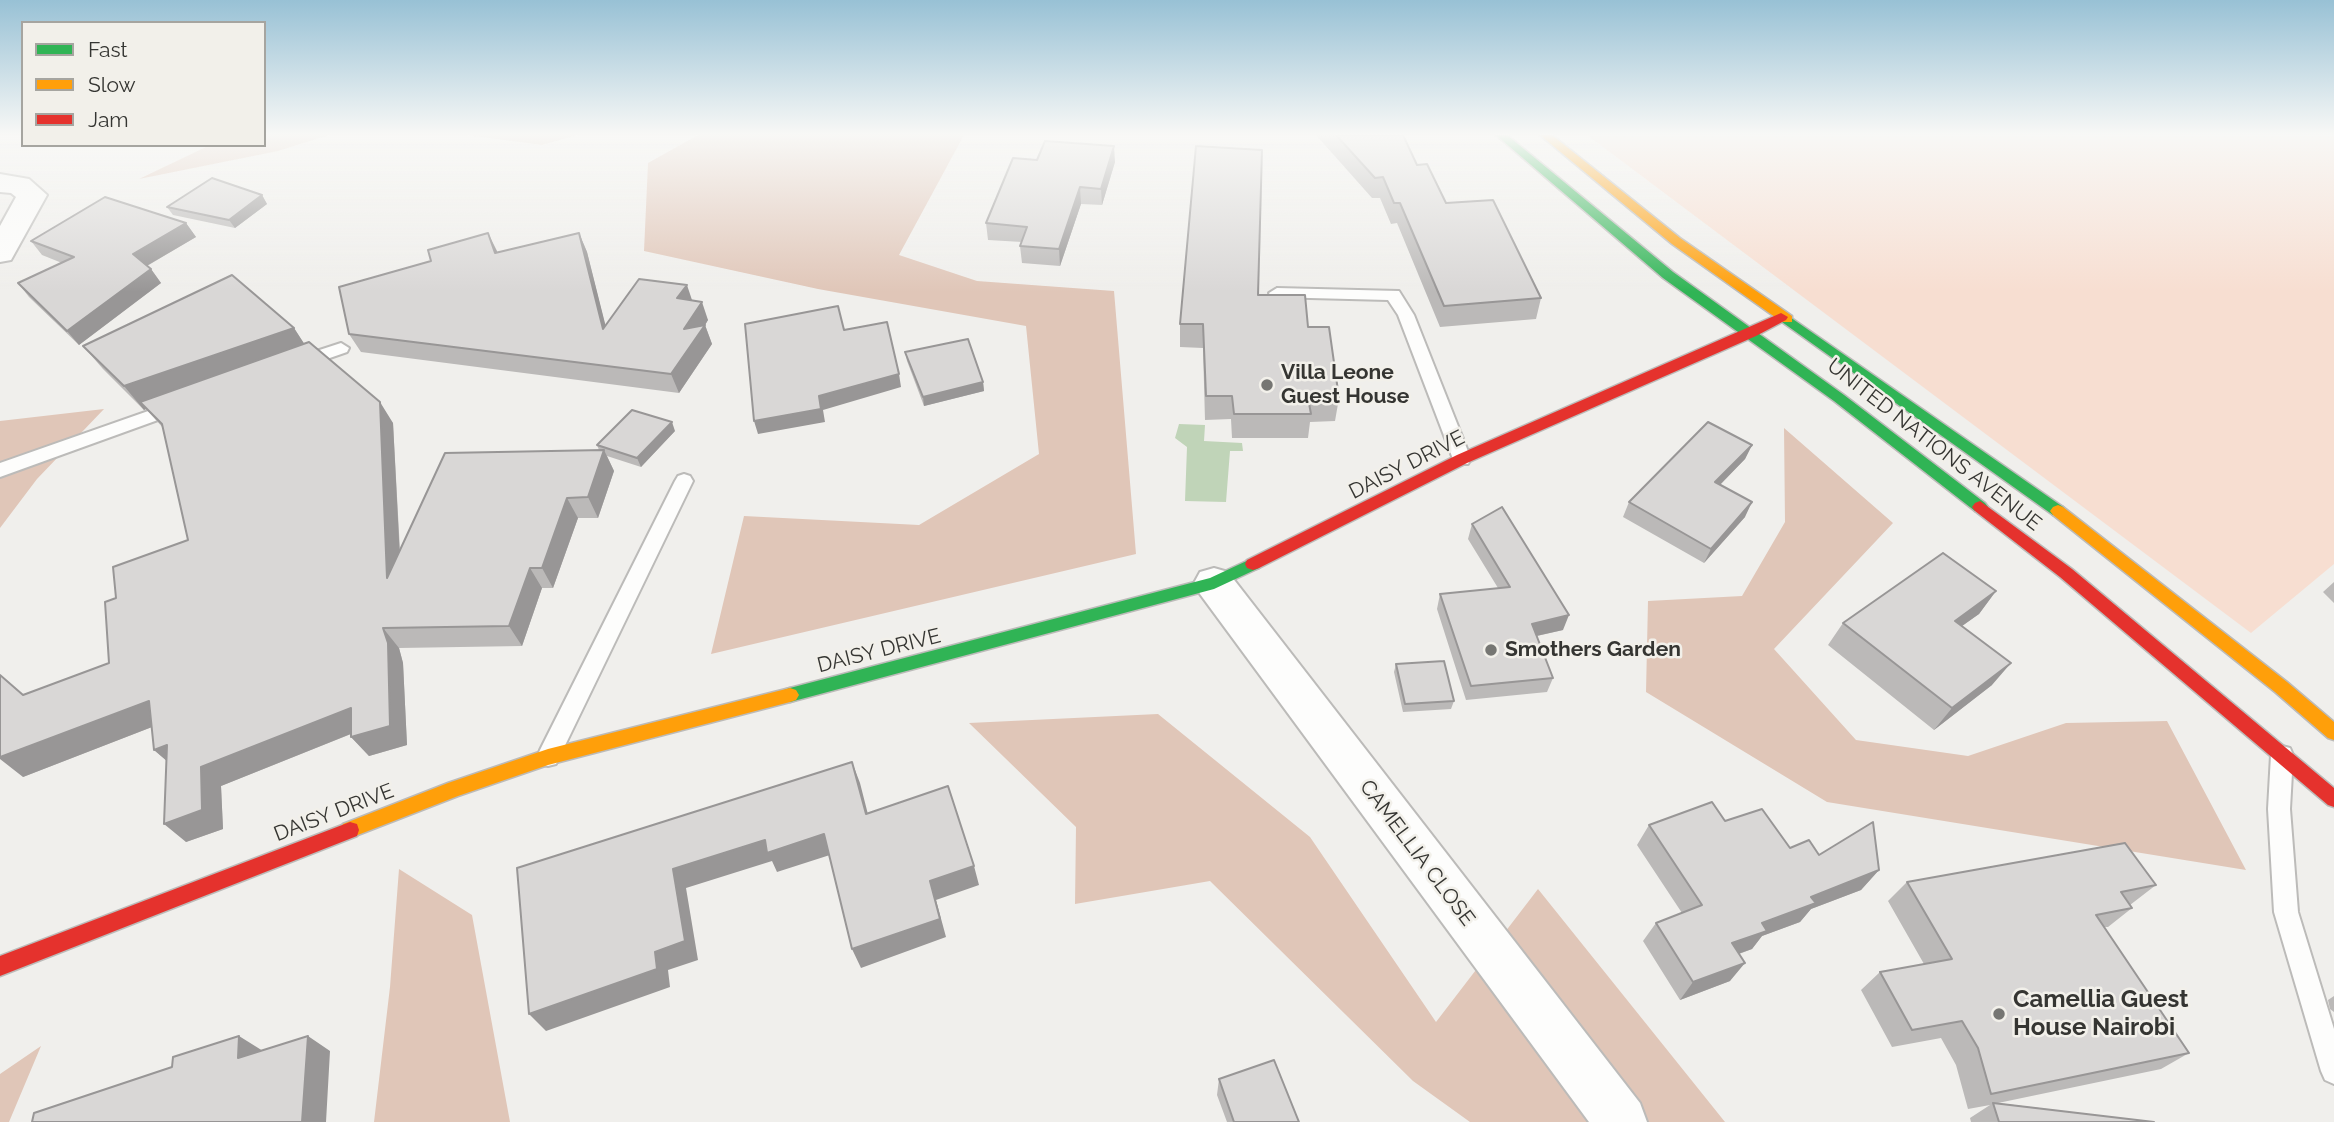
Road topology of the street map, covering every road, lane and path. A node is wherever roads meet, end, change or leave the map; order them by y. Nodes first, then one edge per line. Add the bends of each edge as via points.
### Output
1 (22, 187) edge
2 (1563, 187) edge
3 (1610, 187) edge
4 (0, 253) edge
5 (1277, 293) edge
6 (1781, 317) junction
7 (1751, 333) junction
8 (341, 348) dead end
9 (289, 367) edge
10 (197, 400) edge
11 (1462, 459) junction
12 (0, 470) edge
13 (684, 481) dead end
14 (1213, 583) junction
15 (2334, 733) edge
16 (2282, 754) junction
17 (548, 757) junction
18 (2334, 799) edge
19 (0, 966) edge
20 (2334, 1071) edge
21 (1621, 1122) edge

1 - 4 street via 32,195
2 - 7 street, UNITED NATIONS AVENUE via 1668,275
3 - 6 street, UNITED NATIONS AVENUE
5 - 11 lane via 1393,295 1406,315
6 - 7 street, DAISY DRIVE
6 - 15 street, UNITED NATIONS AVENUE via 2049,504
7 - 11 street, DAISY DRIVE
7 - 16 street, UNITED NATIONS AVENUE via 2066,573
8 - 9 lane
10 - 12 lane
11 - 14 street, DAISY DRIVE
13 - 17 lane
14 - 17 street, DAISY DRIVE
14 - 21 street, CAMELLIA CLOSE
16 - 18 street, UNITED NATIONS AVENUE
16 - 20 lane via 2279,809 2286,912
17 - 19 street, DAISY DRIVE via 441,794

